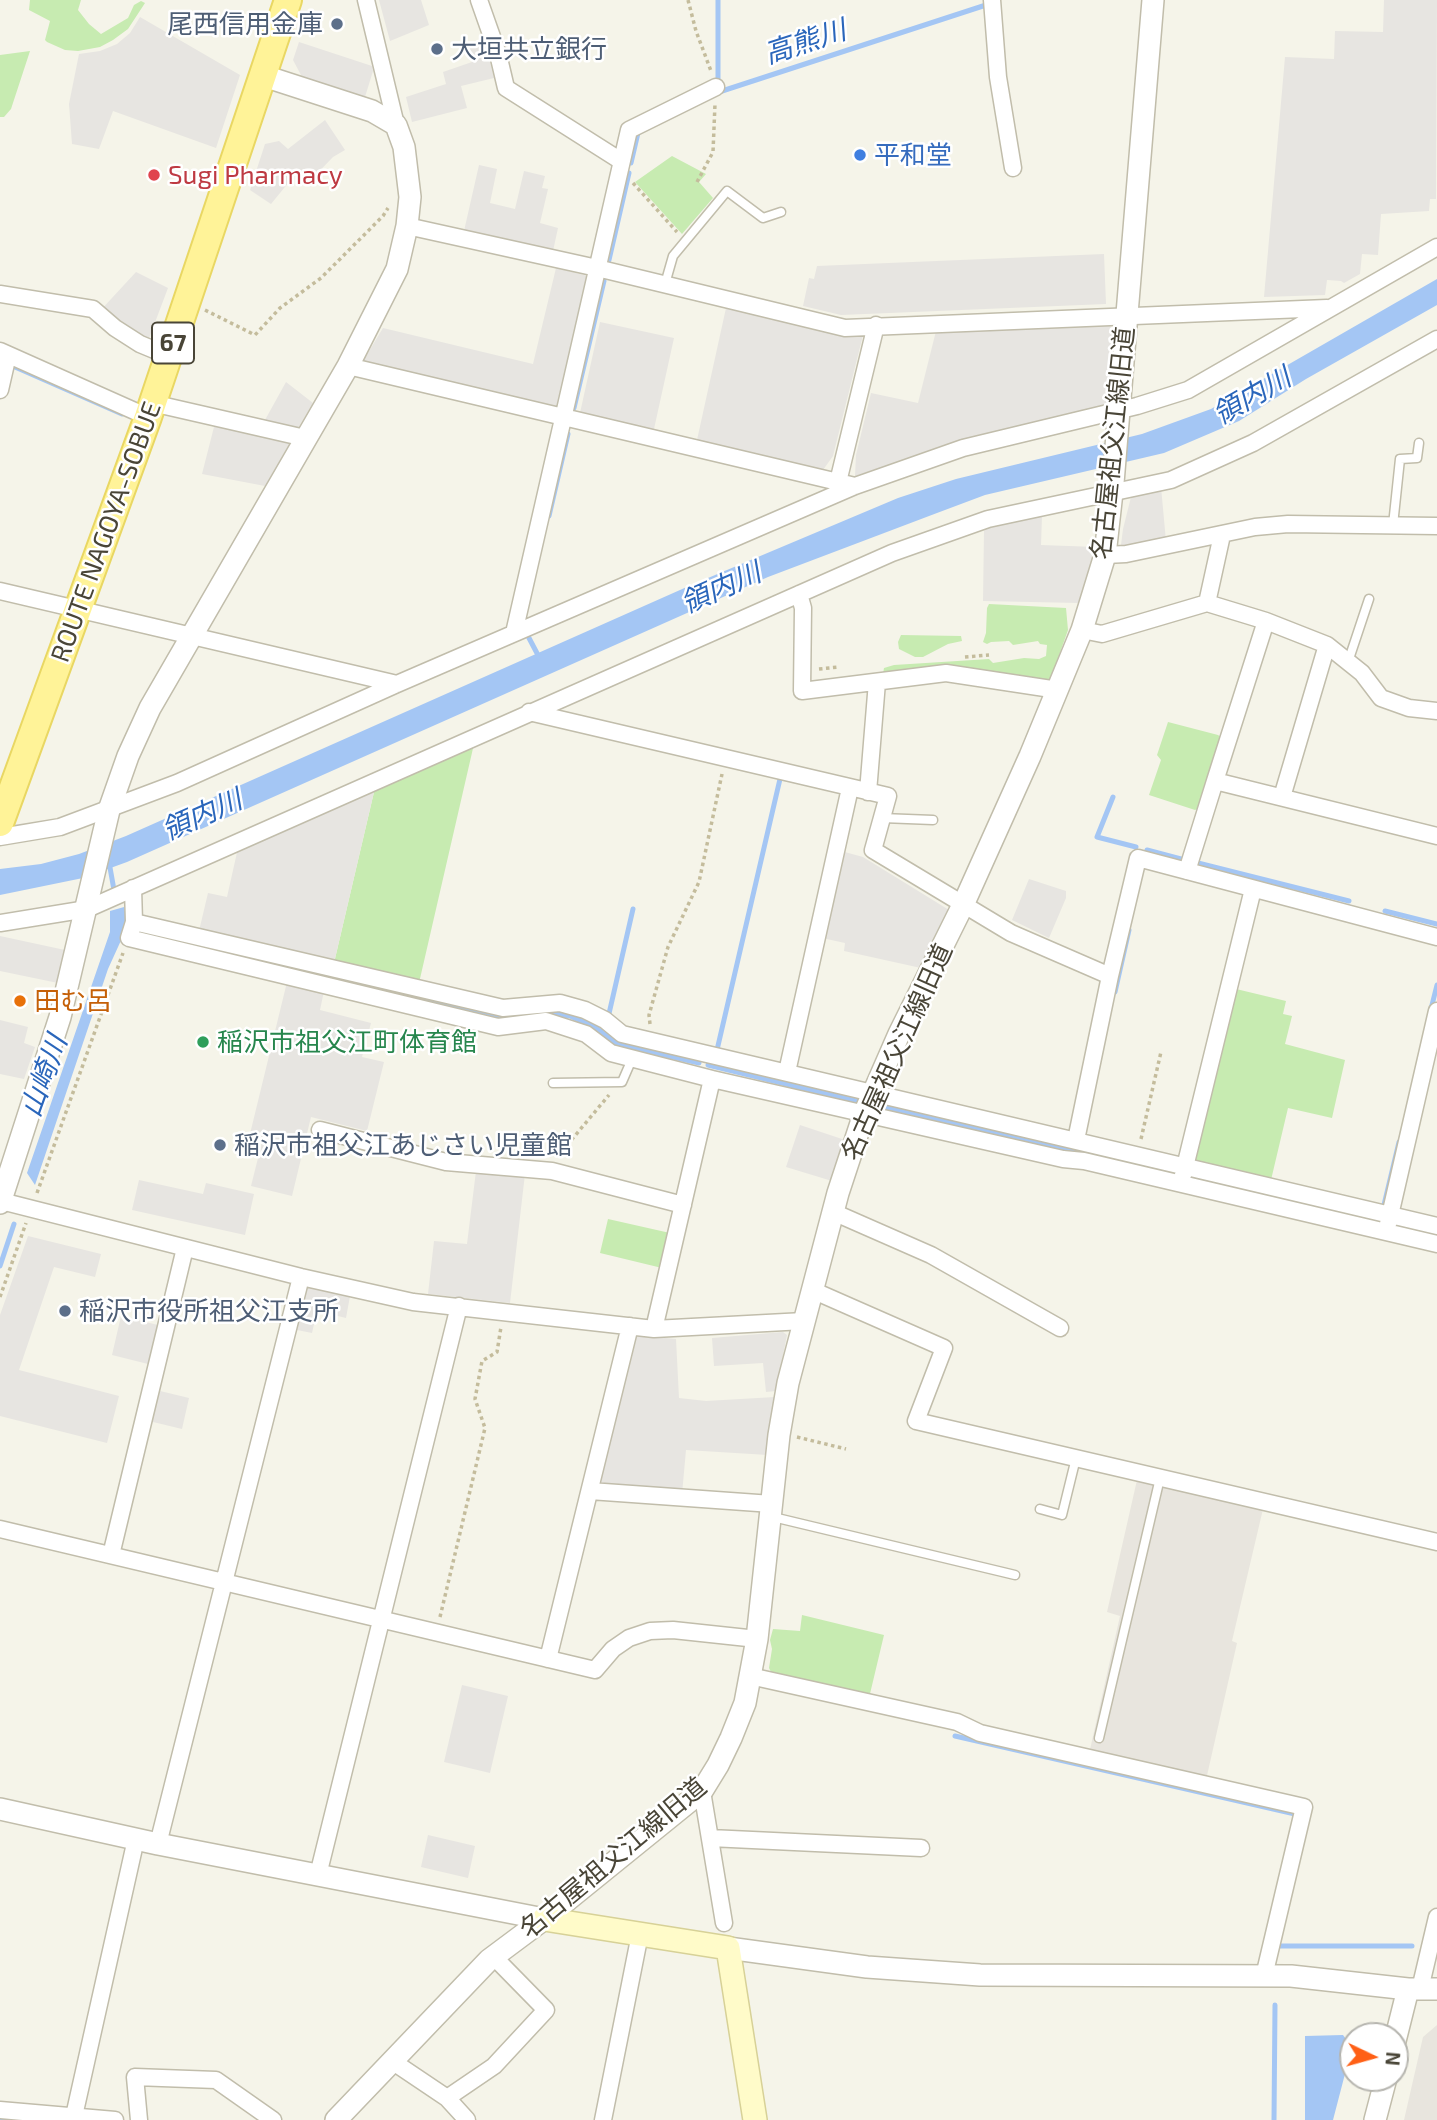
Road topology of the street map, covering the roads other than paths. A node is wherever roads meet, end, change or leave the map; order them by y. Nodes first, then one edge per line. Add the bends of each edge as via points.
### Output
1 (288, 0) edge
2 (366, 0) edge
3 (480, 0) edge
4 (992, 0) edge
5 (1153, 0) edge
6 (264, 76) junction
7 (714, 88) road end
8 (396, 125) junction
9 (621, 161) junction
10 (1013, 168) dead end
11 (781, 212) dead end
12 (407, 226) junction
13 (1437, 247) edge
14 (597, 268) junction
15 (664, 284) junction
16 (0, 294) edge
17 (1328, 308) junction
18 (1127, 315) junction
19 (876, 325) junction
20 (1437, 339) edge
21 (4, 353) edge
22 (169, 356) junction
23 (348, 366) junction
24 (0, 390) edge
25 (150, 410) junction
26 (1119, 411) junction
27 (563, 417) junction
28 (305, 438) junction
29 (1419, 443) dead end
30 (846, 484) junction
31 (1113, 489) junction
32 (1393, 526) junction
33 (1437, 526) edge
34 (1222, 535) junction
35 (1105, 555) junction
36 (0, 591) edge
37 (799, 594) junction
38 (1369, 599) dead end
39 (1207, 603) junction
40 (79, 610) junction
41 (1266, 621) junction
42 (1082, 630) junction
43 (514, 633) junction
44 (192, 634) junction
45 (1327, 645) junction
46 (1348, 662) junction
47 (877, 682) junction
48 (397, 684) junction
49 (1058, 690) junction
50 (1437, 710) edge
51 (529, 712) junction
52 (1215, 781) junction
53 (850, 788) junction
54 (868, 792) junction
55 (1282, 797) junction
56 (108, 815) junction
57 (882, 818) junction
58 (933, 820) dead end
59 (0, 823) edge
60 (1437, 836) edge
61 (0, 837) edge
62 (1187, 871) junction
63 (133, 888) junction
64 (1253, 889) junction
65 (89, 903) junction
66 (962, 905) junction
67 (134, 922) junction
68 (0, 923) edge
69 (1437, 937) edge
70 (1110, 976) junction
71 (1437, 1011) edge
72 (632, 1059) junction
73 (787, 1072) junction
74 (712, 1079) junction
75 (553, 1083) dead end
76 (874, 1092) junction
77 (864, 1114) junction
78 (320, 1130) dead end
79 (1076, 1140) junction
80 (1185, 1166) junction
81 (1181, 1184) junction
82 (0, 1202) edge
83 (683, 1205) junction
84 (833, 1212) junction
85 (1390, 1214) junction
86 (1437, 1226) edge
87 (1386, 1232) junction
88 (1437, 1244) edge
89 (185, 1248) junction
90 (301, 1277) junction
91 (812, 1290) junction
92 (459, 1306) junction
93 (804, 1321) junction
94 (630, 1326) junction
95 (1060, 1328) dead end
96 (654, 1329) junction
97 (1076, 1458) junction
98 (1160, 1478) junction
99 (590, 1491) junction
100 (1040, 1510) dead end
101 (771, 1511) junction
102 (0, 1529) edge
103 (1437, 1542) edge
104 (111, 1555) junction
105 (1015, 1576) dead end
106 (225, 1582) junction
107 (382, 1619) junction
108 (757, 1639) junction
109 (548, 1659) junction
110 (750, 1676) junction
111 (1099, 1738) dead end
112 (702, 1791) junction
113 (0, 1809) edge
114 (710, 1838) junction
115 (136, 1839) junction
116 (159, 1844) junction
117 (921, 1848) dead end
118 (318, 1875) junction
119 (1437, 1917) edge
120 (544, 1919) junction
121 (724, 1923) dead end
122 (640, 1934) junction
123 (727, 1948) junction
124 (494, 1957) junction
125 (1264, 1976) junction
126 (1422, 1989) edge
127 (1405, 2022) edge
128 (393, 2061) junction
129 (1382, 2092) edge
130 (447, 2098) junction
131 (0, 2110) edge
132 (74, 2116) junction
133 (110, 2120) edge
134 (116, 2120) edge
135 (139, 2120) edge
136 (273, 2120) edge
137 (336, 2120) edge
138 (467, 2120) edge
139 (603, 2120) edge
140 (755, 2120) edge
141 (1375, 2120) edge

1 - 6 main road, ROUTE NAGOYA-SOBUE / 67
2 - 8 street
3 - 9 street via 506,88
4 - 10 street via 998,77
5 - 18 street, 名古屋祖父江線旧道
6 - 8 street via 372,111
6 - 22 main road, ROUTE NAGOYA-SOBUE / 67
7 - 9 street via 629,130
8 - 12 street via 407,168
9 - 14 street
11 - 15 lane via 763,218 727,191 673,256
12 - 14 street
12 - 23 street via 397,270
13 - 17 street
14 - 15 street
14 - 27 street
15 - 19 street via 845,328
16 - 22 street via 93,309 140,344
17 - 18 street
17 - 26 street via 1188,390
18 - 19 street
18 - 26 street, 名古屋祖父江線旧道
19 - 30 street
20 - 31 street via 1253,443 1171,480
21 - 24 street
21 - 25 street
22 - 25 main road, ROUTE NAGOYA-SOBUE / 67
23 - 27 street
23 - 28 street
25 - 28 street
25 - 40 main road, ROUTE NAGOYA-SOBUE / 67
26 - 30 street via 963,448
26 - 31 street, 名古屋祖父江線旧道
27 - 30 street
27 - 43 street
28 - 44 street
29 - 32 lane via 1417,458 1400,459
30 - 43 street
31 - 35 street, 名古屋祖父江線旧道
31 - 37 street via 988,519 891,553
32 - 33 street
32 - 34 street via 1288,524
34 - 35 street
34 - 39 street
35 - 42 street, 名古屋祖父江線旧道
36 - 40 street
37 - 47 street via 803,608 802,691
37 - 51 street
38 - 46 lane
39 - 41 street
39 - 42 street via 1102,634
40 - 44 street
40 - 59 main road, ROUTE NAGOYA-SOBUE / 67
41 - 45 street
41 - 52 street
42 - 49 street, 名古屋祖父江線旧道
43 - 48 street
44 - 48 street
44 - 56 street via 150,708
45 - 46 street
45 - 55 street
46 - 50 street via 1381,698 1409,708
47 - 49 street via 946,673
47 - 54 street
48 - 56 street
49 - 66 street, 名古屋祖父江線旧道
51 - 53 street
51 - 63 street
52 - 55 street
52 - 62 street
53 - 54 street
53 - 73 street
54 - 57 street via 888,796
55 - 60 street
56 - 61 street
56 - 65 street
57 - 58 lane
57 - 66 street via 873,850
62 - 64 street
62 - 70 street via 1138,858
63 - 65 street
63 - 67 street
64 - 69 street
64 - 80 street
65 - 68 street
65 - 82 street via 60,1017
66 - 70 street via 1011,933
66 - 76 street, 名古屋祖父江線旧道
67 - 72 street via 129,938 498,1027 547,1021 586,1034 611,1053
67 - 73 street via 503,1008 560,1003 585,1010 622,1034
70 - 79 street
71 - 85 street
72 - 74 street
72 - 75 lane via 622,1082
73 - 76 street
74 - 77 street
74 - 83 street
76 - 77 street, 名古屋祖父江線旧道
76 - 79 street
77 - 81 street
77 - 84 street, 名古屋祖父江線旧道
78 - 83 street via 446,1161 552,1171
79 - 80 street
80 - 81 street
80 - 85 street
81 - 87 street
82 - 89 street
83 - 96 street
84 - 91 street, 名古屋祖父江線旧道
84 - 95 street via 931,1255
85 - 86 street
85 - 87 street
87 - 88 street
89 - 90 street
89 - 104 street
90 - 92 street via 413,1302
90 - 106 street
91 - 93 street, 名古屋祖父江線旧道
91 - 97 street via 944,1348 916,1421
92 - 94 street
92 - 107 street
93 - 96 street
93 - 101 street, 名古屋祖父江線旧道 via 779,1432
94 - 96 street
94 - 99 street
97 - 98 street
97 - 100 lane via 1062,1515
98 - 103 street
98 - 111 lane
99 - 101 street
99 - 109 street
101 - 105 lane
101 - 108 street, 名古屋祖父江線旧道
102 - 104 street
104 - 106 street
106 - 107 street
106 - 116 street
107 - 109 street
107 - 118 street
108 - 109 street via 650,1631 629,1638 595,1670
108 - 110 street, 名古屋祖父江線旧道
110 - 112 street, 名古屋祖父江線旧道 via 731,1738
110 - 125 street via 1304,1807
112 - 114 street
112 - 120 street, 名古屋祖父江線旧道
113 - 115 street
114 - 117 street
114 - 121 street
115 - 116 street
115 - 132 street
116 - 118 street
118 - 120 street
119 - 126 street
120 - 122 main road
120 - 124 street, 名古屋祖父江線旧道
122 - 123 main road
122 - 139 street
123 - 125 street via 980,1975
123 - 140 main road
124 - 128 street, 名古屋祖父江線旧道
124 - 130 street via 546,2010 494,2066
125 - 126 street
126 - 127 street
128 - 130 street
128 - 137 street, 名古屋祖父江線旧道
129 - 141 street
130 - 138 street
131 - 132 street
132 - 133 street
133 - 134 street
135 - 136 street via 135,2077 216,2080

